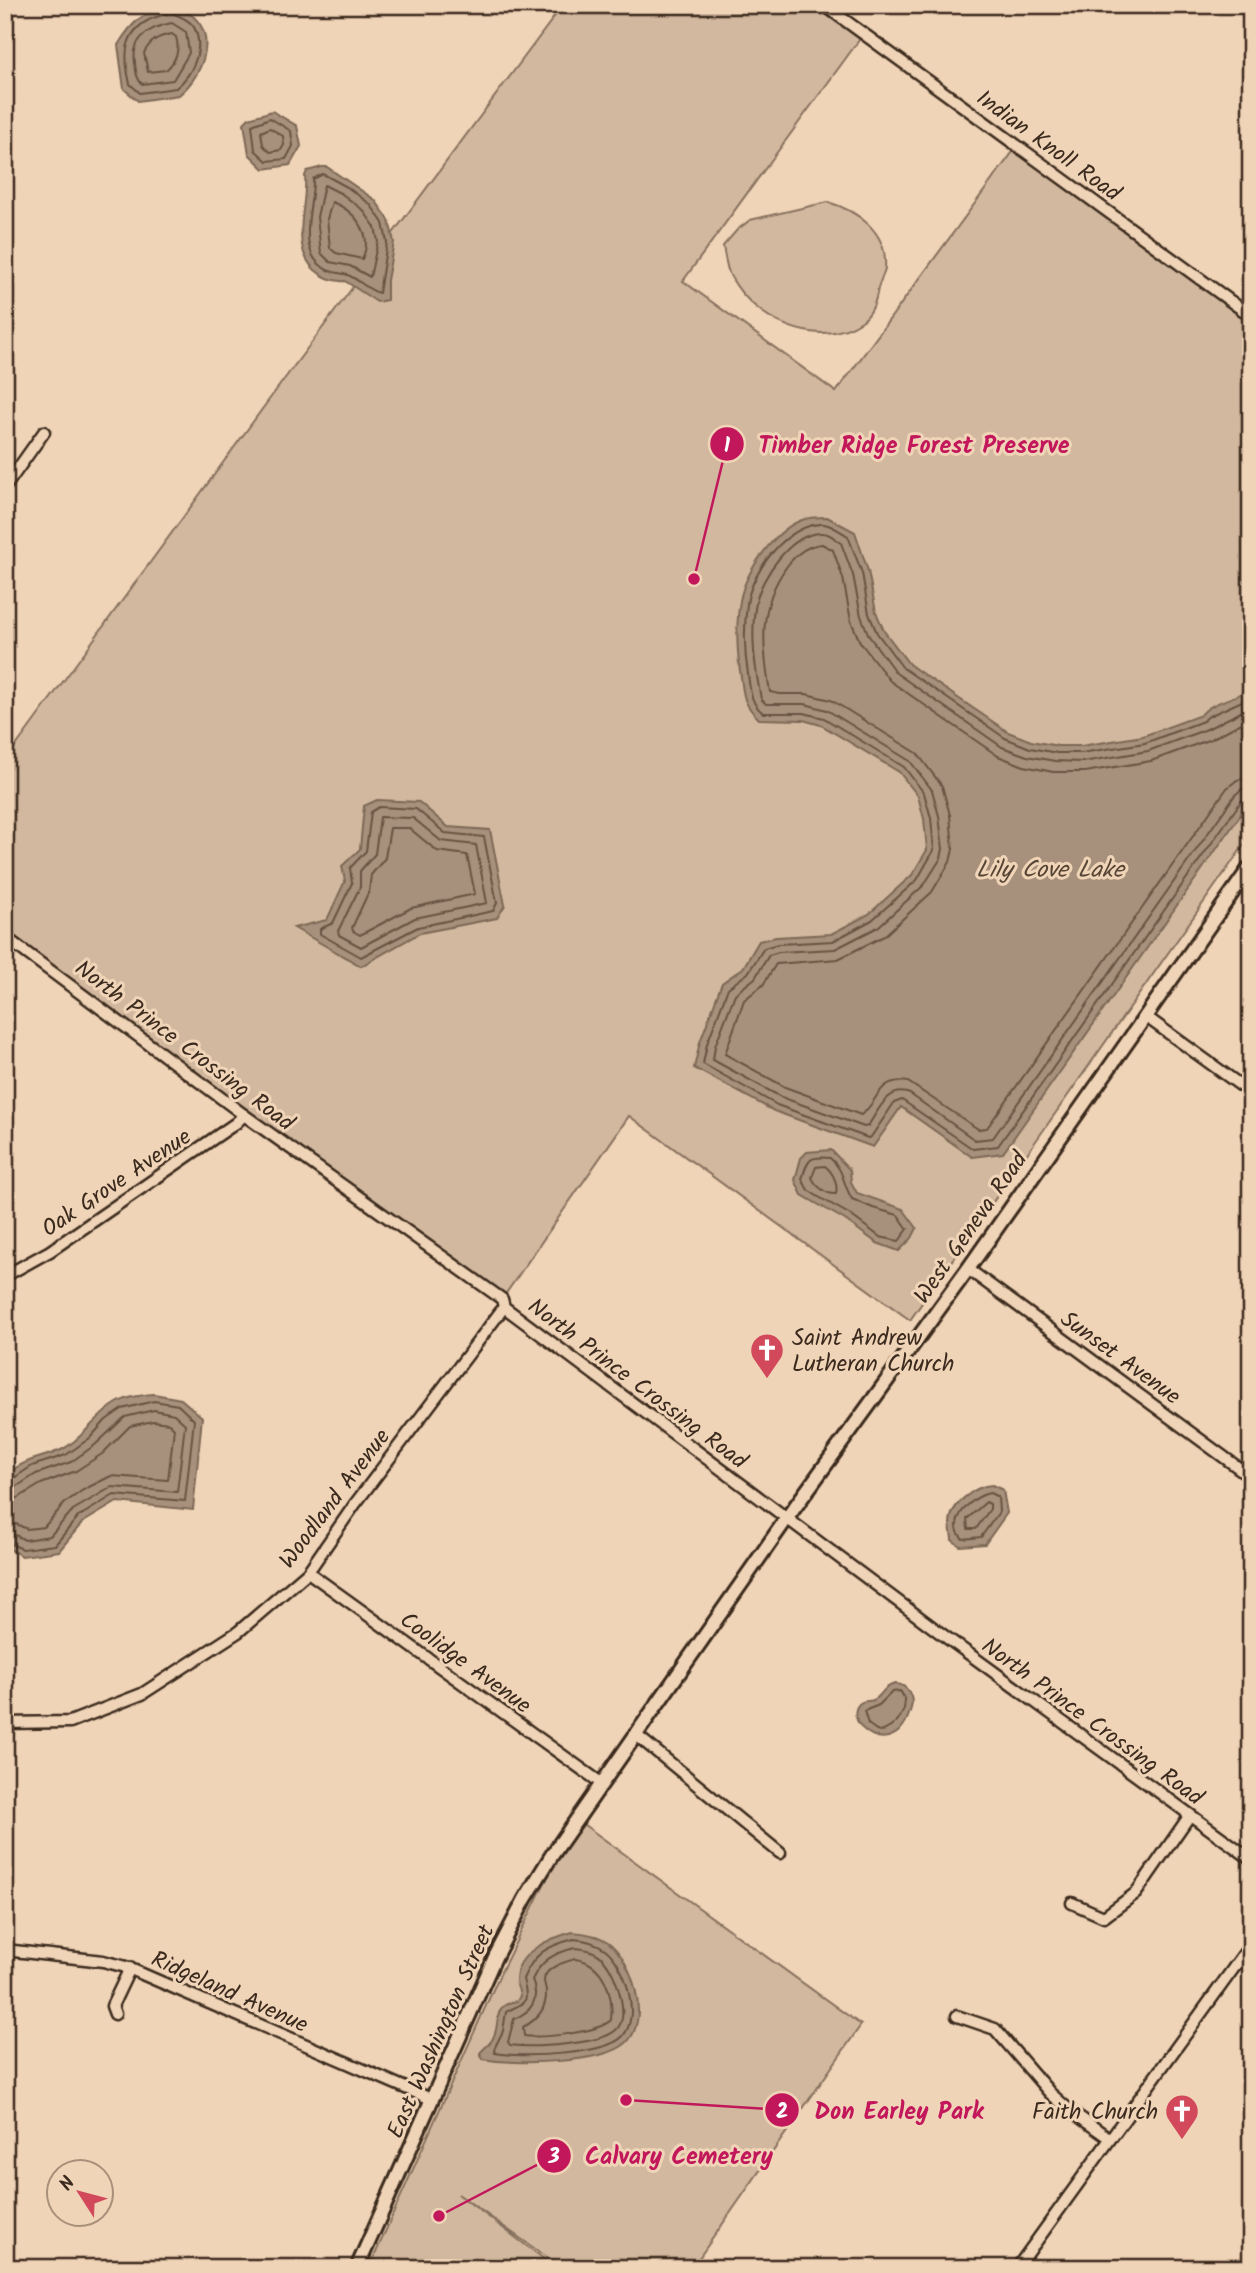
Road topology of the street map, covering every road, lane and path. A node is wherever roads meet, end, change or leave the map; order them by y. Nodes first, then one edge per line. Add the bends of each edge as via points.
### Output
1 (824, 5) edge
2 (1251, 316) edge
3 (44, 432) dead end
4 (5, 487) edge
5 (1251, 866) edge
6 (5, 937) edge
7 (1145, 1016) junction
8 (1251, 1093) edge
9 (244, 1115) junction
10 (968, 1269) junction
11 (5, 1276) edge
12 (504, 1307) junction
13 (1251, 1477) edge
14 (787, 1518) junction
15 (308, 1572) junction
16 (5, 1723) edge
17 (635, 1734) junction
18 (601, 1783) junction
19 (1190, 1815) junction
20 (780, 1853) dead end
21 (1251, 1859) edge
22 (1072, 1903) dead end
23 (1251, 1944) edge
24 (5, 1950) edge
25 (130, 1968) junction
26 (115, 2014) dead end
27 (957, 2015) dead end
28 (431, 2099) junction
29 (1109, 2138) junction
30 (357, 2268) edge
31 (1017, 2268) edge

1 - 2 street, Indian Knoll Road
3 - 4 street
5 - 7 main road, West Geneva Road
6 - 9 street, North Prince Crossing Road
7 - 8 street
7 - 10 main road, West Geneva Road
9 - 11 street, Oak Grove Avenue via 61,1243
9 - 12 street, North Prince Crossing Road via 502,1300
10 - 13 street, Sunset Avenue
10 - 14 main road, West Geneva Road
12 - 14 street, North Prince Crossing Road
12 - 15 street, Woodland Avenue
14 - 17 main road, West Geneva Road
14 - 19 street, North Prince Crossing Road
15 - 16 street, Woodland Avenue via 238,1632 135,1698 70,1722
15 - 18 street, Coolidge Avenue
17 - 18 main road, West Geneva Road
17 - 20 street
18 - 28 main road, East Washington Street via 507,1933
19 - 21 street, North Prince Crossing Road
19 - 22 street via 1136,1893 1104,1917
23 - 29 street
24 - 25 street, Ridgeland Avenue
25 - 26 street via 113,2006
25 - 28 street, Ridgeland Avenue
27 - 29 street via 995,2029 1050,2093
28 - 30 main road, East Washington Street
29 - 31 street

